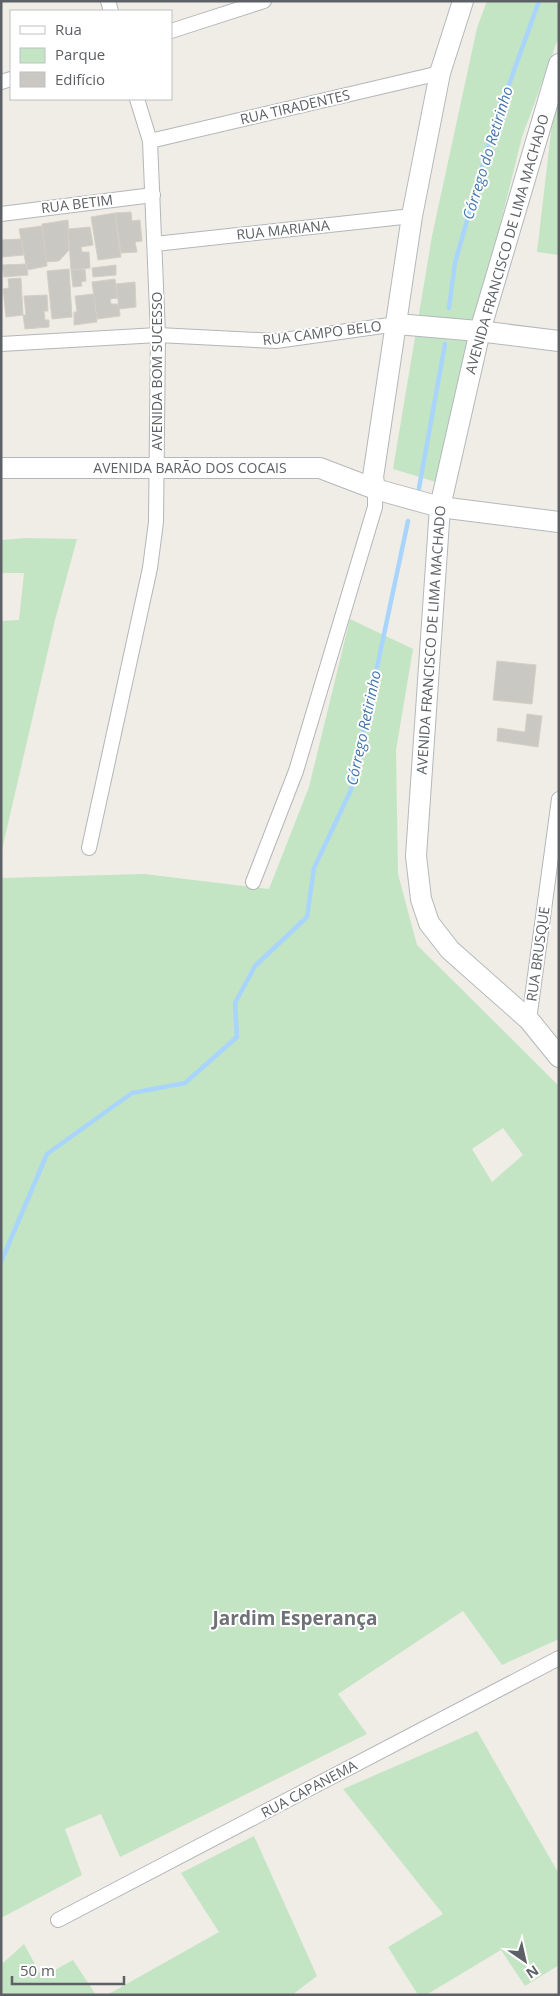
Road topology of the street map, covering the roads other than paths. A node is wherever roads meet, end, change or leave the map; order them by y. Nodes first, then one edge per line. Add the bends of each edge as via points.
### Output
1 (264, 1) edge
2 (463, 1) edge
3 (172, 31) edge
4 (559, 64) edge
5 (440, 73) junction
6 (136, 100) edge
7 (150, 141) junction
8 (153, 195) junction
9 (1, 214) edge
10 (412, 216) junction
11 (155, 244) junction
12 (396, 324) junction
13 (480, 331) junction
14 (158, 334) junction
15 (559, 341) edge
16 (1, 344) edge
17 (1, 468) edge
18 (157, 468) junction
19 (376, 489) junction
20 (440, 507) junction
21 (559, 522) edge
22 (559, 799) edge
23 (89, 848) dead end
24 (252, 882) dead end
25 (529, 1020) junction
26 (559, 1057) edge
27 (559, 1658) edge
28 (58, 1920) dead end

1 - 3 street
2 - 5 street
4 - 13 street, AVENIDA FRANCISCO DE LIMA MACHADO
5 - 7 street, RUA TIRADENTES
5 - 10 street
6 - 7 street, AVENIDA BOM SUCESSO
7 - 8 street, AVENIDA BOM SUCESSO
8 - 9 street, RUA BETIM
8 - 11 street, AVENIDA BOM SUCESSO
10 - 11 street, RUA MARIANA
10 - 12 street
11 - 14 street, AVENIDA BOM SUCESSO
12 - 13 street
12 - 14 street, RUA CAMPO BELO via 276,341
12 - 19 street via 373,477
13 - 15 street
13 - 20 street, AVENIDA FRANCISCO DE LIMA MACHADO
14 - 16 street, RUA CAMPO BELO
14 - 18 street, AVENIDA BOM SUCESSO
17 - 18 street, AVENIDA BARÃO DOS COCAIS
18 - 19 street, AVENIDA BARÃO DOS COCAIS via 320,468
18 - 23 street, AVENIDA BOM SUCESSO via 156,522 150,568
19 - 20 street, AVENIDA BARÃO DOS COCAIS
19 - 24 street via 375,507 296,771
20 - 21 street, AVENIDA BARÃO DOS COCAIS
20 - 25 street, AVENIDA FRANCISCO DE LIMA MACHADO via 416,856 422,899 429,923 450,950
22 - 25 street, RUA BRUSQUE
25 - 26 street, AVENIDA FRANCISCO DE LIMA MACHADO
27 - 28 street, RUA CAPANEMA

